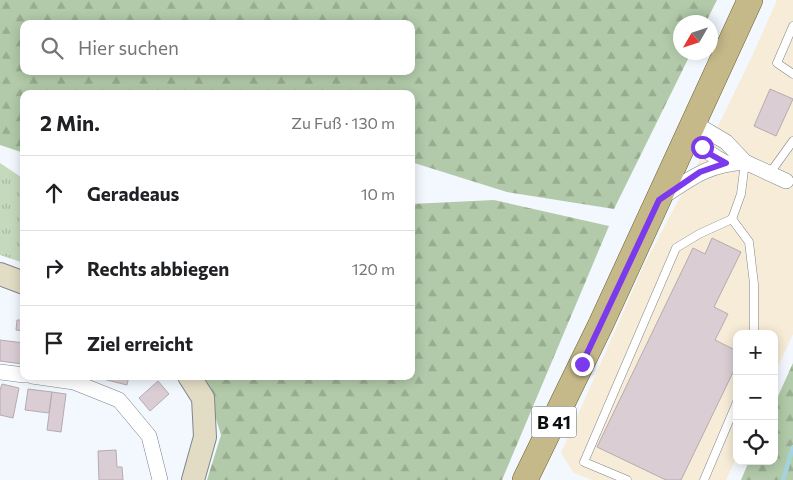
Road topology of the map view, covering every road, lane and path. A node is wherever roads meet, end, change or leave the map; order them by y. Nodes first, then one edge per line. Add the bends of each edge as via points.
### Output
1 (750, 0) edge
2 (793, 26) edge
3 (793, 74) edge
4 (694, 123) junction
5 (793, 141) edge
6 (745, 162) junction
7 (726, 163) junction
8 (770, 173) junction
9 (786, 181) dead end
10 (659, 200) junction
11 (732, 219) junction
12 (0, 274) edge
13 (20, 282) edge
14 (754, 330) edge
15 (0, 372) edge
16 (20, 374) edge
17 (60, 380) edge
18 (192, 380) edge
19 (733, 411) edge
20 (160, 480) edge
21 (193, 480) edge
22 (525, 480) edge
23 (627, 480) edge
24 (704, 480) edge

1 - 4 main road, B 41
2 - 3 lane via 777,63
4 - 6 street via 726,142
4 - 7 street via 702,147
4 - 10 main road, B 41
5 - 8 lane
6 - 7 street
6 - 8 street
6 - 11 lane via 741,194
7 - 10 street via 700,172
8 - 9 street
10 - 22 main road, B 41
11 - 14 lane via 749,242 754,284
11 - 23 lane via 676,248 584,462
12 - 13 street
15 - 16 street
17 - 20 street via 74,382 119,400 148,436
18 - 21 street via 203,398 205,437
19 - 24 lane

